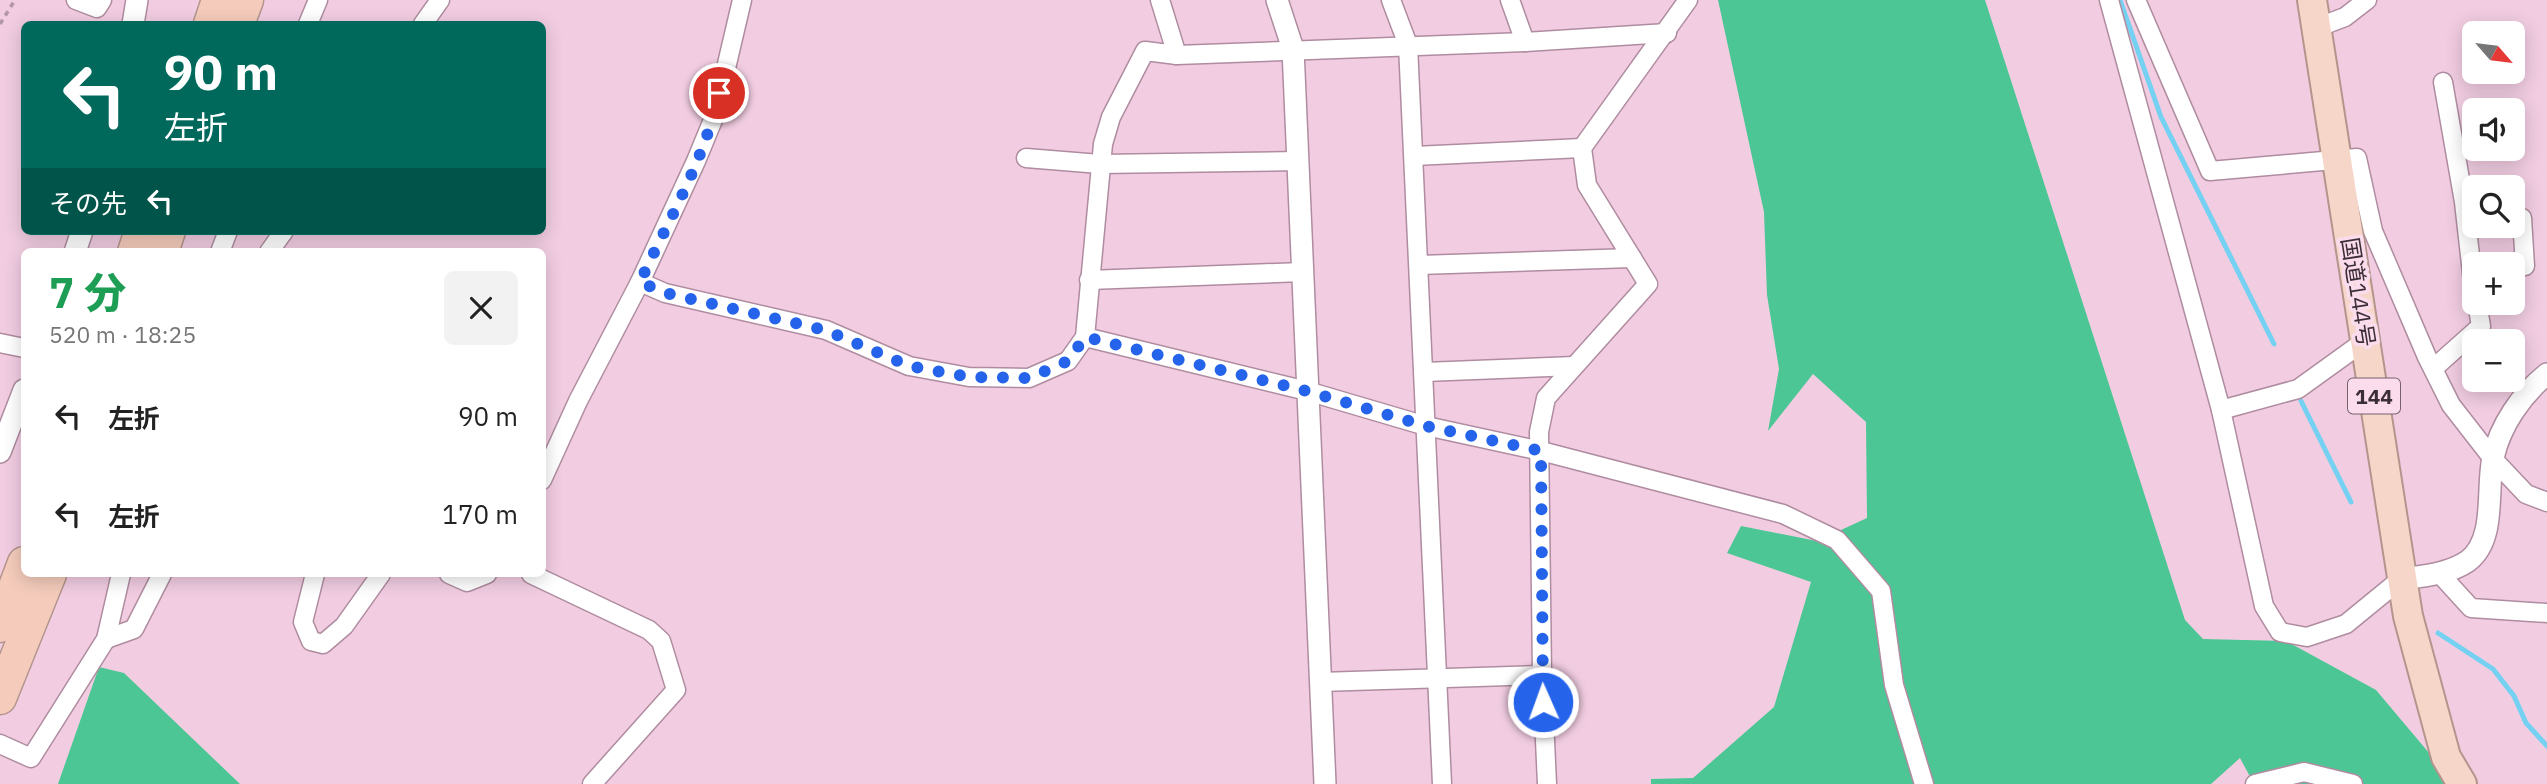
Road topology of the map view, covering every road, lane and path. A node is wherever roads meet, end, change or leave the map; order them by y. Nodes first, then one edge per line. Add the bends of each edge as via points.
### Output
1 (15, 0) edge
2 (76, 0) edge
3 (102, 0) edge
4 (137, 0) edge
5 (218, 0) edge
6 (247, 0) edge
7 (318, 0) edge
8 (440, 0) edge
9 (742, 0) edge
10 (1160, 0) edge
11 (1277, 0) edge
12 (1391, 0) edge
13 (1510, 0) edge
14 (1688, 0) edge
15 (2109, 0) edge
16 (2136, 0) edge
17 (2312, 0) edge
18 (2367, 0) edge
19 (133, 21) edge
20 (211, 21) edge
21 (239, 21) edge
22 (309, 21) edge
23 (425, 21) edge
24 (0, 24) edge
25 (2316, 28) junction
26 (1667, 33) junction
27 (1525, 42) junction
28 (1408, 45) junction
29 (1293, 49) junction
30 (1177, 55) junction
31 (2443, 82) dead end
32 (1582, 148) junction
33 (1414, 156) junction
34 (1027, 158) dead end
35 (2338, 159) junction
36 (1298, 161) junction
37 (1100, 164) junction
38 (2462, 176) edge
39 (1632, 258) junction
40 (1419, 265) junction
41 (1302, 272) junction
42 (1089, 280) junction
43 (640, 282) junction
44 (2479, 315) edge
45 (1085, 337) junction
46 (2366, 340) junction
47 (0, 343) edge
48 (21, 347) edge
49 (1574, 366) junction
50 (2435, 367) junction
51 (1424, 372) junction
52 (2547, 374) edge
53 (1307, 391) junction
54 (21, 398) edge
55 (2221, 410) junction
56 (1426, 426) junction
57 (1541, 451) junction
58 (0, 452) edge
59 (2493, 459) junction
60 (546, 471) edge
61 (2547, 502) edge
62 (21, 571) edge
63 (2440, 573) junction
64 (49, 577) edge
65 (120, 577) edge
66 (160, 577) edge
67 (314, 577) edge
68 (379, 577) edge
69 (456, 577) edge
70 (480, 577) edge
71 (537, 577) edge
72 (2401, 579) junction
73 (2547, 614) edge
74 (0, 626) edge
75 (106, 639) junction
76 (1542, 675) junction
77 (1439, 678) junction
78 (1320, 682) junction
79 (0, 698) edge
80 (0, 744) edge
81 (592, 784) edge
82 (1325, 784) edge
83 (1442, 784) edge
84 (1547, 784) edge
85 (1924, 784) edge
86 (2255, 784) edge
87 (2353, 784) edge
88 (2462, 784) edge

1 - 24 path
2 - 3 street via 97,8
4 - 19 street
5 - 20 highway
6 - 21 highway
7 - 22 street
8 - 23 street
9 - 43 street via 715,115
10 - 30 street
11 - 29 street
12 - 28 street
13 - 27 street
14 - 26 street
15 - 55 street
16 - 35 street via 2210,171
17 - 25 highway, 国道144号 / 144
18 - 25 street via 2345,17
25 - 35 highway, 国道144号 / 144
26 - 27 street
26 - 32 street
27 - 28 street
28 - 29 street
28 - 33 street
29 - 30 street
29 - 36 street
30 - 37 street via 1145,51 1111,117
31 - 38 street
32 - 33 street
32 - 39 street via 1587,185
33 - 40 street
34 - 37 street
35 - 46 highway, 国道144号 / 144
35 - 50 street via 2357,158 2373,231
36 - 37 street
36 - 41 street
37 - 42 street
39 - 40 street
39 - 49 street via 1648,284
40 - 51 street
41 - 42 street
41 - 53 street
42 - 45 street
43 - 45 street via 665,293 825,330 909,366 969,377 1029,378 1068,361
43 - 60 street
44 - 50 street via 2481,326
45 - 53 street
46 - 55 street via 2298,389
46 - 72 highway, 国道144号 / 144
47 - 48 street
49 - 51 street
49 - 57 street via 1546,398 1539,432
50 - 59 street via 2451,404
51 - 56 street
52 - 59 street via 2526,393 2507,422
53 - 56 street
53 - 78 street
54 - 58 street
55 - 72 street via 2264,606 2280,632 2307,637 2346,624
56 - 57 street
56 - 77 street
57 - 76 street
57 - 85 street via 1783,514 1844,545 1881,591 1894,685
59 - 61 street via 2526,494
59 - 63 street via 2484,536 2470,560
62 - 74 highway
63 - 72 street
63 - 73 street via 2471,608
64 - 79 highway
65 - 75 street
66 - 75 street via 134,628
67 - 68 street via 303,622 311,641 323,644 344,626
69 - 70 street via 467,582
71 - 81 street via 649,630 661,641 676,690
72 - 88 highway, 国道144号 / 144 via 2430,707 2446,757
75 - 80 street via 31,758
76 - 77 street
76 - 84 street
77 - 78 street
77 - 83 street
78 - 82 street
86 - 87 street via 2304,772

